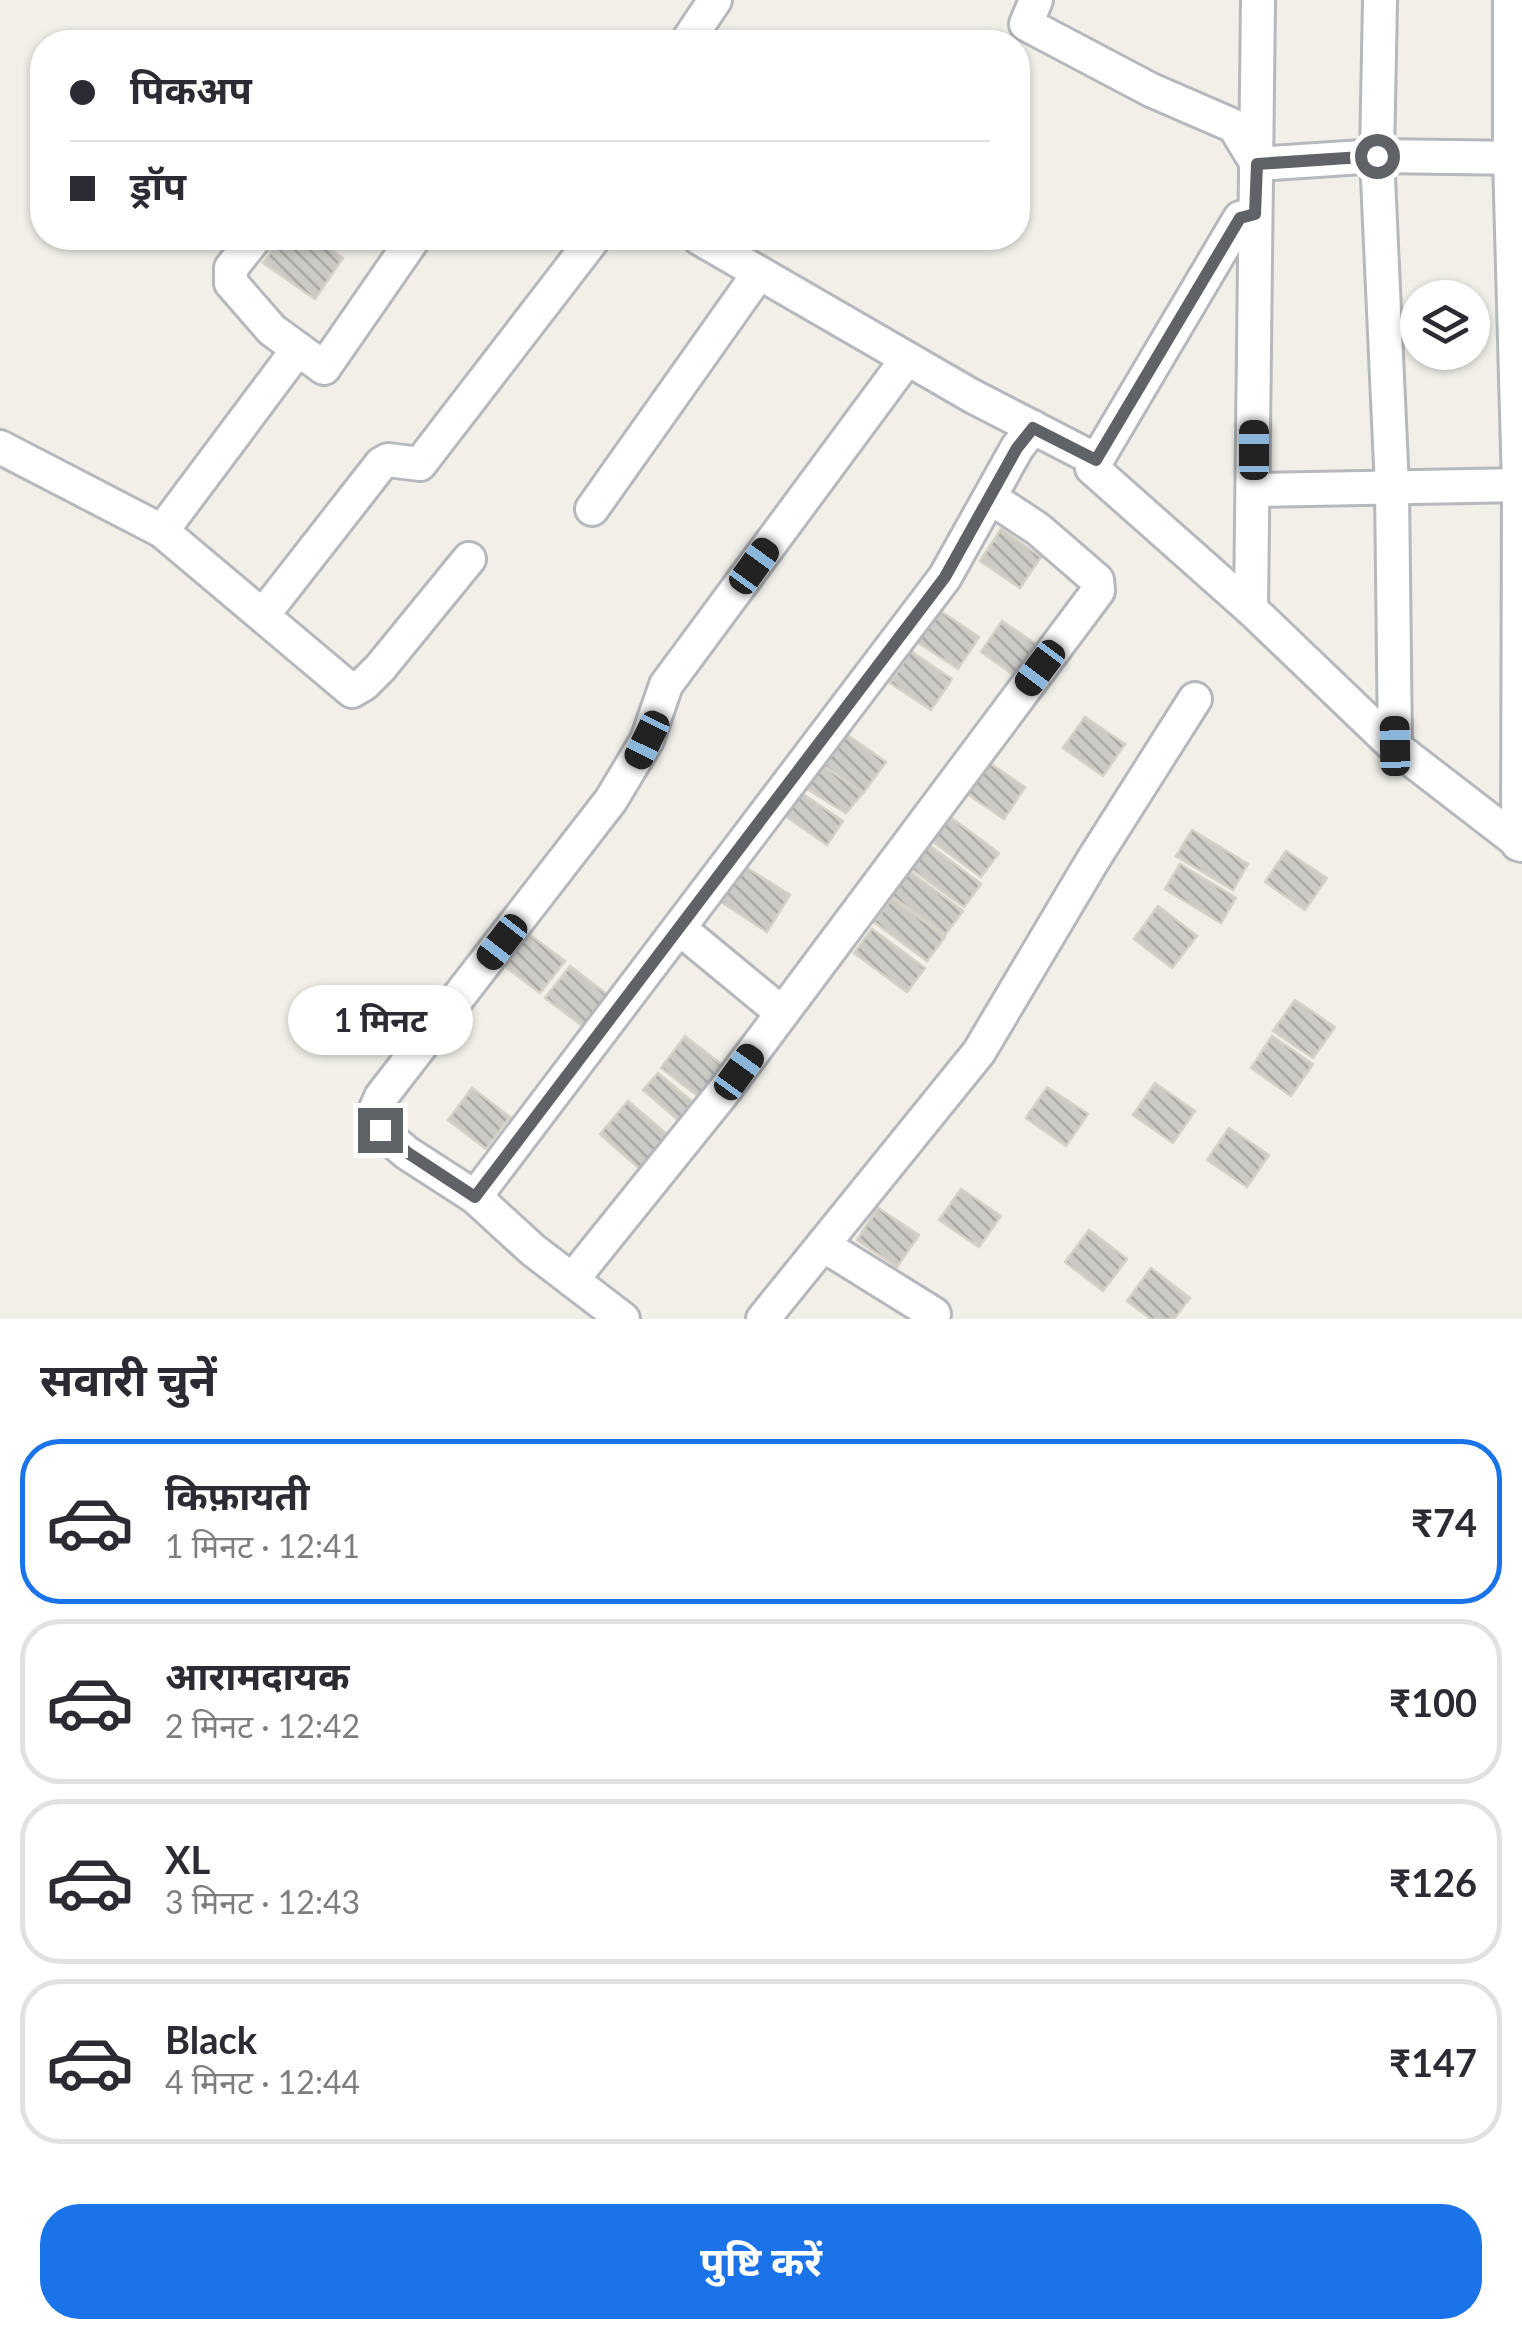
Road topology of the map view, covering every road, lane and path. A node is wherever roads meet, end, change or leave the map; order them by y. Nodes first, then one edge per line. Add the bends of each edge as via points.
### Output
1 (714, 0) edge
2 (1036, 0) edge
3 (1258, 0) edge
4 (1380, 0) edge
5 (1510, 0) edge
6 (695, 30) edge
7 (1377, 156) junction
8 (1516, 158) edge
9 (1257, 164) junction
10 (1255, 214) junction
11 (245, 250) edge
12 (406, 250) edge
13 (585, 250) edge
14 (720, 250) edge
15 (760, 273) junction
16 (298, 349) junction
17 (907, 358) junction
18 (1033, 428) junction
19 (0, 447) edge
20 (1096, 460) junction
21 (1520, 486) edge
22 (1392, 488) junction
23 (1254, 490) junction
24 (991, 498) junction
25 (592, 509) dead end
26 (162, 530) junction
27 (468, 559) dead end
28 (1251, 609) junction
29 (263, 615) junction
30 (1196, 698) dead end
31 (1395, 746) junction
32 (1520, 845) edge
33 (679, 928) junction
34 (782, 1013) junction
35 (475, 1197) junction
36 (822, 1246) junction
37 (572, 1280) junction
38 (934, 1314) dead end
39 (622, 1319) edge
40 (763, 1319) edge

1 - 6 street
2 - 9 street via 1026,24 1234,126
3 - 9 street
4 - 7 street
5 - 8 street
7 - 8 street
7 - 9 street
7 - 22 street
8 - 21 street
9 - 10 street
10 - 20 street via 1240,218
10 - 23 street
11 - 16 street via 231,268 231,282
12 - 16 street via 324,368
13 - 29 street via 420,464 381,464
14 - 15 street
15 - 17 street
15 - 25 street
16 - 26 street
17 - 18 street
17 - 35 street via 666,685 635,764 611,800 381,1097 374,1113 380,1130
18 - 20 street
18 - 24 street
19 - 26 street
20 - 28 street via 1092,468
21 - 22 street
21 - 32 street
22 - 23 street
22 - 31 street
23 - 28 street
24 - 33 street via 945,577
24 - 34 street via 1038,529 1097,580 1098,590
26 - 29 street
27 - 29 street via 380,668 352,691
28 - 31 street
30 - 36 street via 979,1052
31 - 32 street
33 - 34 street
33 - 35 street
34 - 37 street
35 - 37 street
36 - 38 street
36 - 40 street
37 - 39 street

